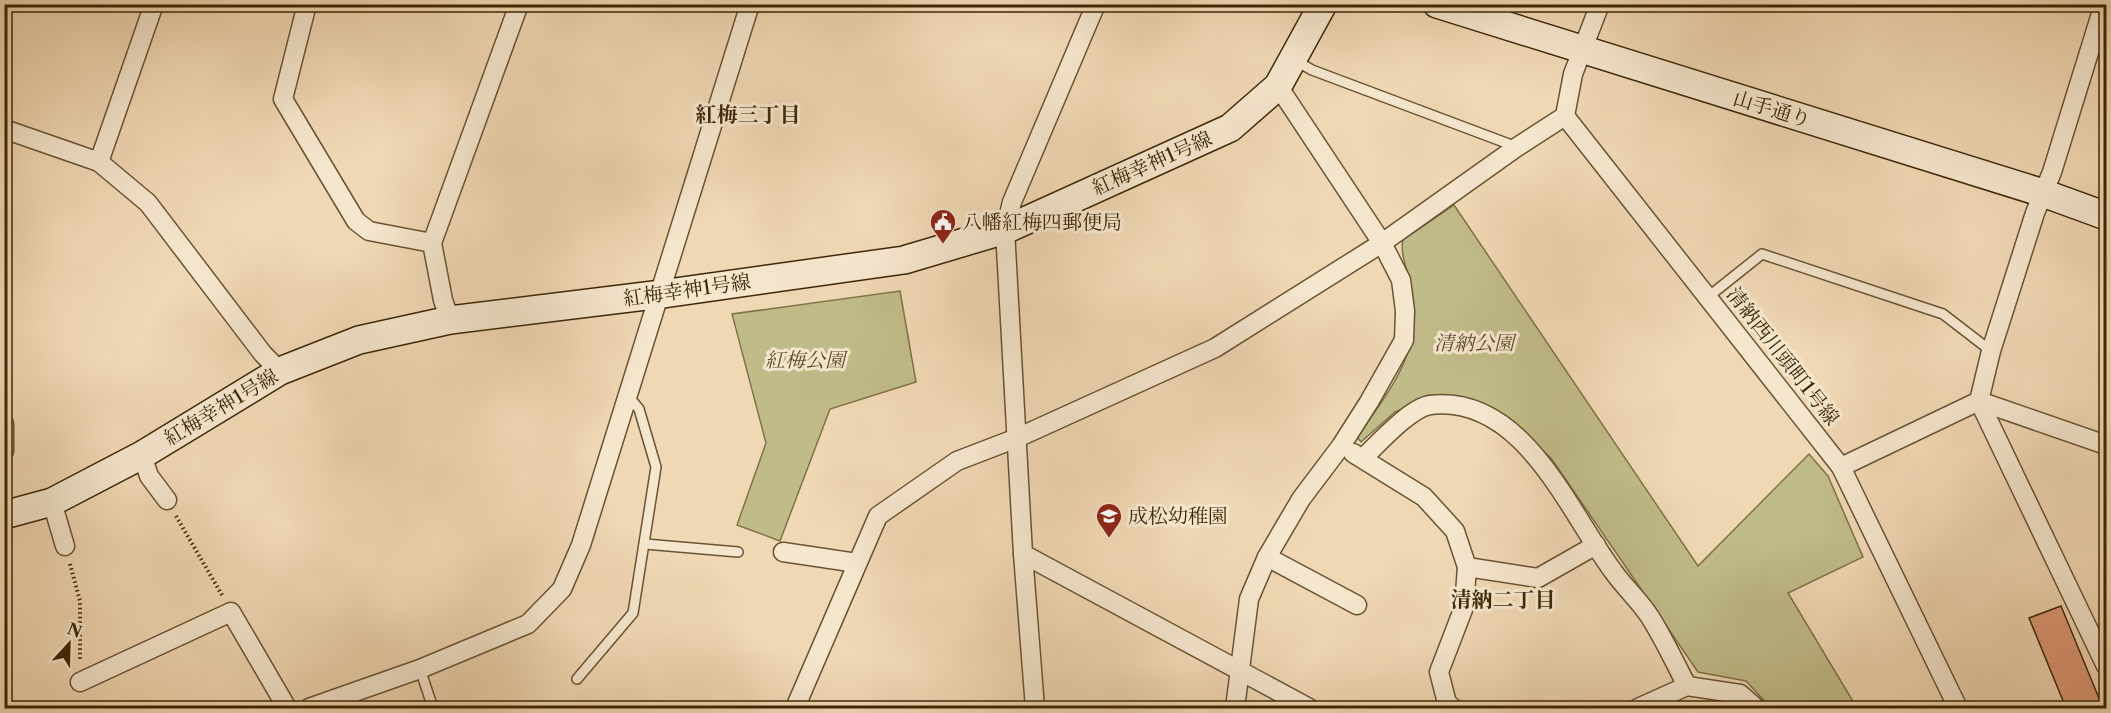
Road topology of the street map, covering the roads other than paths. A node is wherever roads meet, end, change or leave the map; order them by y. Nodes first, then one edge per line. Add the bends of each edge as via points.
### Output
1 (154, 4) edge
2 (307, 4) edge
3 (519, 4) edge
4 (750, 4) edge
5 (1095, 4) edge
6 (1323, 4) edge
7 (1437, 4) edge
8 (1600, 4) edge
9 (2104, 4) edge
10 (1583, 51) junction
11 (1293, 60) junction
12 (1278, 87) junction
13 (1565, 116) junction
14 (4, 129) edge
15 (1517, 147) junction
16 (99, 162) junction
17 (2043, 193) junction
18 (2106, 216) edge
19 (1005, 230) junction
20 (432, 243) junction
21 (1382, 243) junction
22 (662, 294) junction
23 (1708, 297) junction
24 (450, 320) junction
25 (1991, 351) junction
26 (280, 371) junction
27 (628, 396) junction
28 (1979, 401) junction
29 (4, 424) edge
30 (1017, 438) junction
31 (2105, 439) edge
32 (1341, 446) junction
33 (4, 451) edge
34 (142, 455) junction
35 (1363, 458) junction
36 (1841, 466) junction
37 (167, 500) road end
38 (52, 502) junction
39 (4, 514) edge
40 (645, 544) junction
41 (1596, 545) junction
42 (65, 546) road end
43 (738, 552) dead end
44 (783, 552) dead end
45 (1023, 554) junction
46 (1266, 557) junction
47 (857, 562) junction
48 (1467, 567) junction
49 (1357, 605) dead end
50 (2106, 666) edge
51 (420, 669) junction
52 (1240, 670) junction
53 (577, 679) dead end
54 (80, 682) road end
55 (1687, 686) junction
56 (287, 708) edge
57 (309, 708) edge
58 (433, 708) edge
59 (795, 708) edge
60 (1035, 708) edge
61 (1235, 708) edge
62 (1309, 708) edge
63 (1453, 708) edge
64 (1638, 708) edge
65 (1756, 708) edge
66 (1958, 708) edge

1 - 16 street
2 - 20 street via 283,99 356,221 369,231
3 - 20 street
4 - 22 street
5 - 19 street via 1012,202
6 - 11 street, 紅梅幸神1号線
7 - 10 street, 山手通り
8 - 10 street
9 - 17 street
10 - 13 street via 1573,74
10 - 17 street, 山手通り
11 - 12 street, 紅梅幸神1号線
11 - 15 lane
12 - 19 street, 紅梅幸神1号線 via 1230,128
12 - 21 street
13 - 15 street
13 - 23 street, 清納西川頭町1号線
14 - 16 street
15 - 21 street
16 - 26 street via 148,203
17 - 18 street, 山手通り
17 - 25 street
19 - 22 street, 紅梅幸神1号線 via 903,260
19 - 30 street
20 - 24 street
21 - 30 street via 1215,348
21 - 32 street via 1401,280 1404,340
22 - 24 street, 紅梅幸神1号線
22 - 27 street
23 - 25 lane via 1762,254 1943,314
23 - 36 street, 清納西川頭町1号線
24 - 26 street, 紅梅幸神1号線 via 359,340
25 - 28 street
26 - 34 street, 紅梅幸神1号線
27 - 40 lane via 639,409 656,467
27 - 51 street via 581,545 562,590 528,624
28 - 31 street
28 - 36 street
28 - 50 street
29 - 33 street
30 - 45 street
30 - 47 street via 957,461 878,516
32 - 35 street
32 - 46 street via 1301,499
34 - 37 street via 150,476
34 - 38 street, 紅梅幸神1号線
35 - 41 street via 1401,422 1428,405 1461,407 1494,418 1545,465
35 - 48 street via 1424,498 1455,531
36 - 66 street, 清納西川頭町1号線
38 - 39 street, 紅梅幸神1号線
38 - 42 street
40 - 43 lane
40 - 53 lane via 633,613
41 - 48 street via 1538,578
41 - 55 street via 1612,571 1650,616
44 - 47 street
45 - 52 street
45 - 60 street
46 - 49 street
46 - 52 street via 1249,599
47 - 59 street
48 - 63 street via 1464,607 1439,672 1447,703
51 - 57 street
51 - 58 lane
52 - 61 street
52 - 62 street
54 - 56 street via 231,612
55 - 64 street
55 - 65 street via 1740,694

